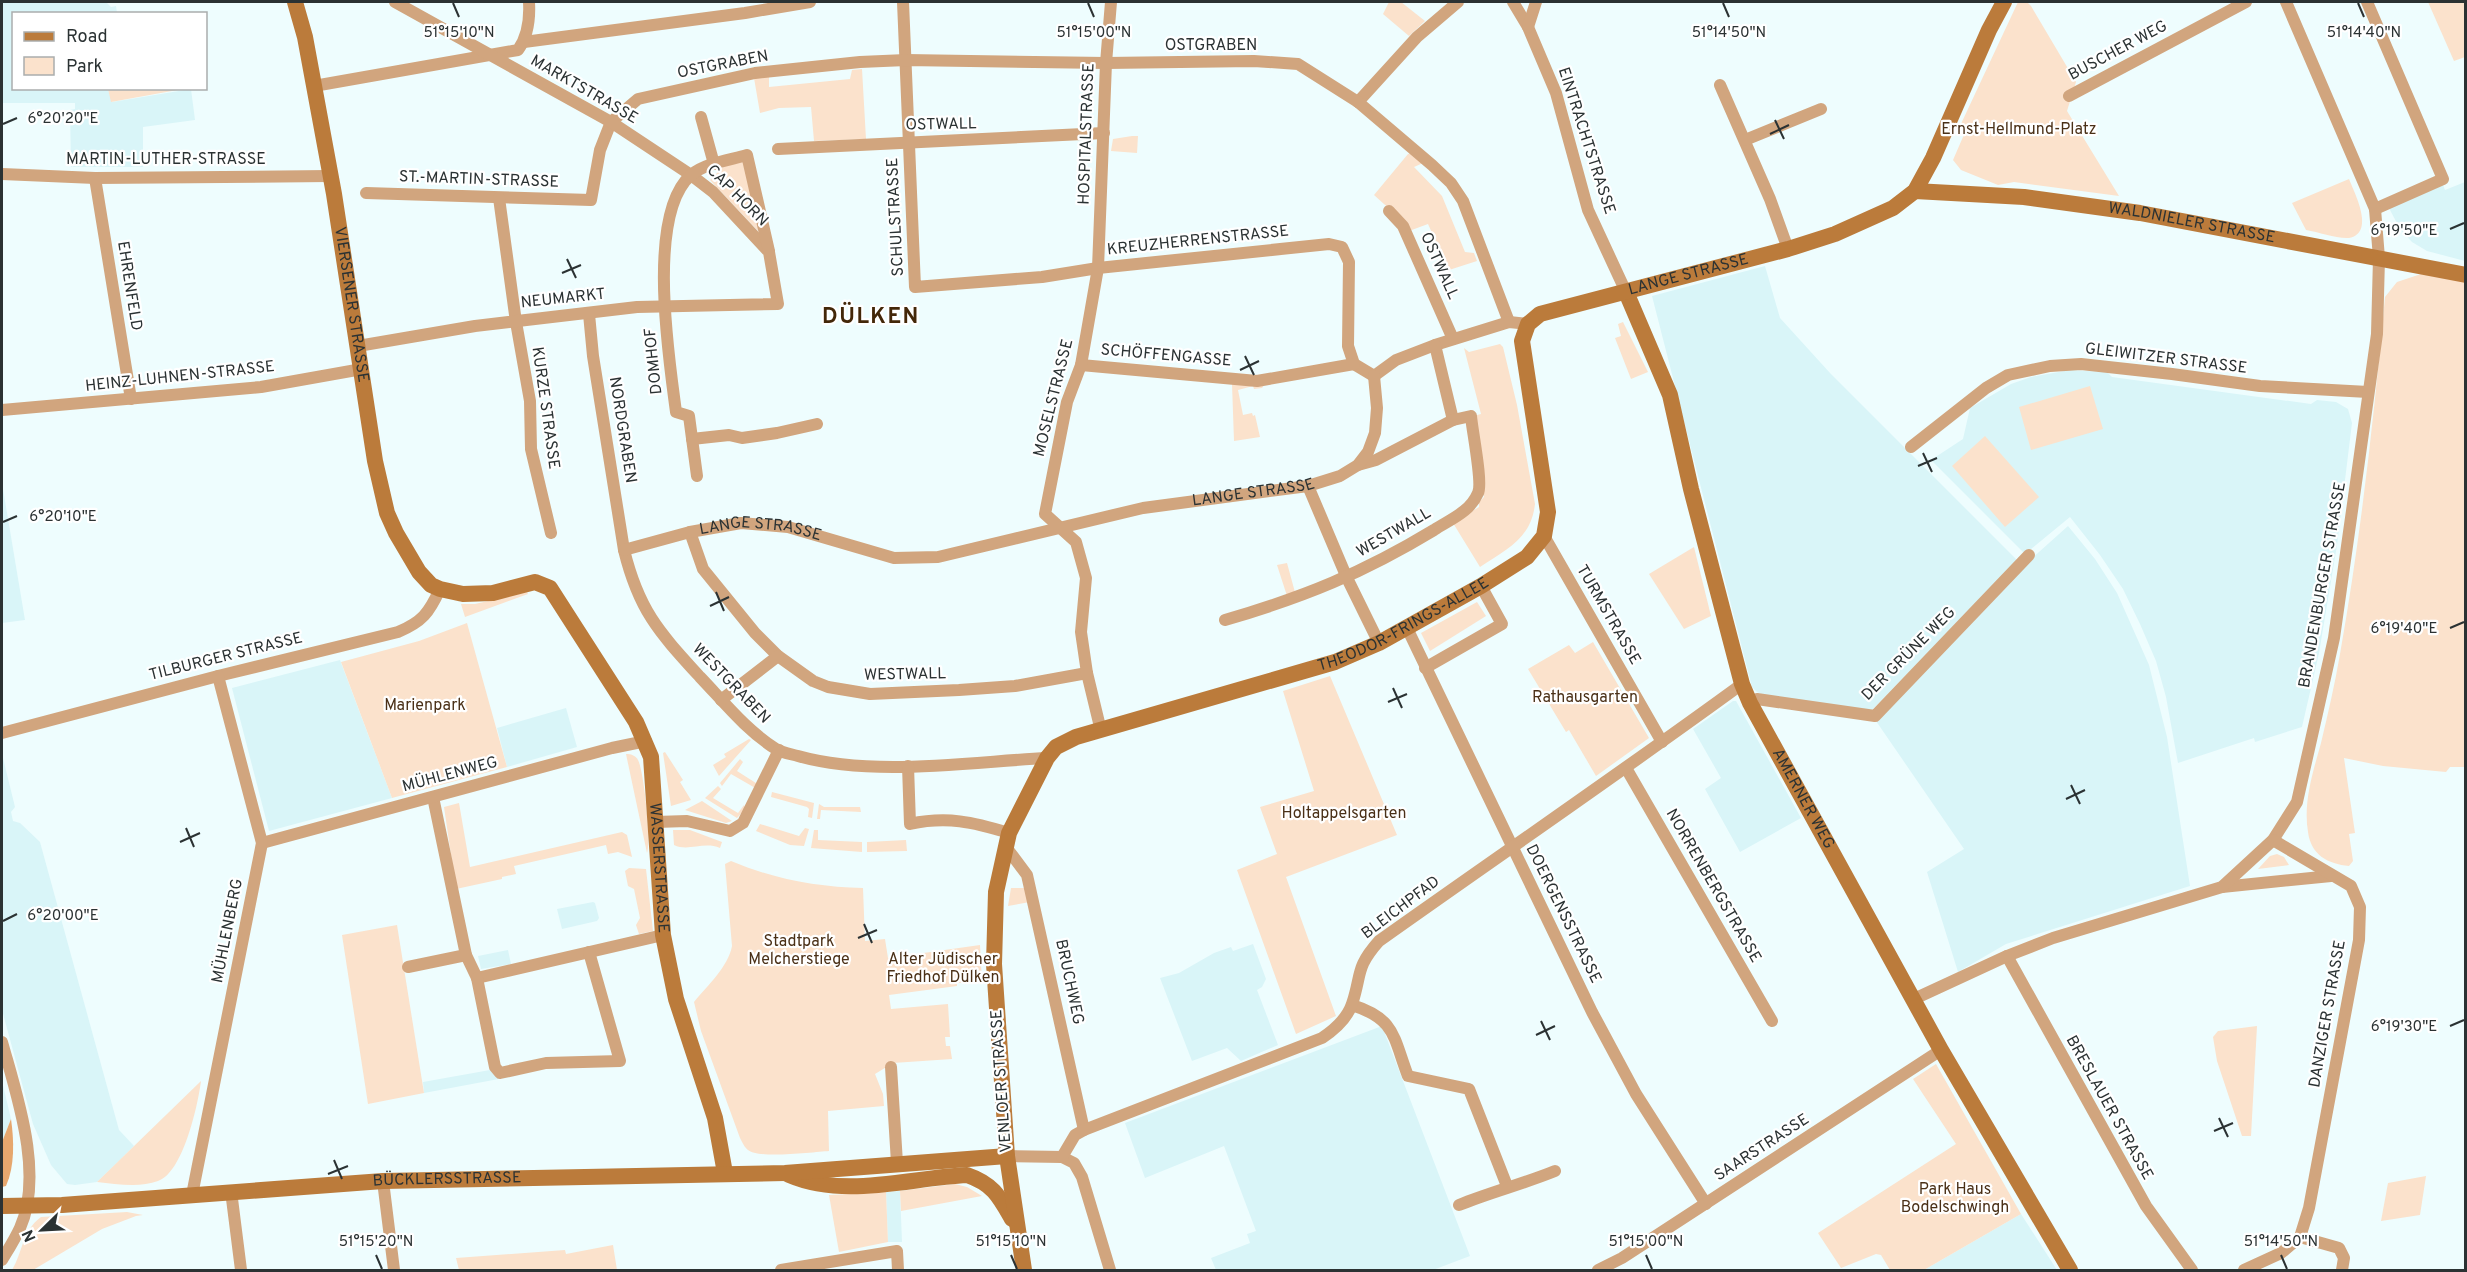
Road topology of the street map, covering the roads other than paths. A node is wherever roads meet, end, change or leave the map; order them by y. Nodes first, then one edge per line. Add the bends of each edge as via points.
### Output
1 (295, 2) edge
2 (395, 2) edge
3 (529, 2) edge
4 (810, 2) edge
5 (903, 2) edge
6 (1111, 2) edge
7 (1458, 2) edge
8 (1513, 2) edge
9 (1536, 2) edge
10 (2004, 2) edge
11 (2246, 2) edge
12 (2286, 2) edge
13 (2367, 2) edge
14 (791, 4) edge
15 (1528, 27) junction
16 (524, 42) junction
17 (489, 56) junction
18 (906, 60) junction
19 (1106, 63) junction
20 (1720, 85) dead end
21 (314, 86) junction
22 (2069, 96) dead end
23 (1358, 102) junction
24 (1821, 109) dead end
25 (701, 117) dead end
26 (611, 122) junction
27 (1104, 134) junction
28 (1745, 140) junction
29 (909, 142) junction
30 (778, 149) dead end
31 (714, 164) junction
32 (2, 174) edge
33 (691, 175) junction
34 (330, 177) junction
35 (95, 178) junction
36 (1915, 191) junction
37 (366, 193) dead end
38 (499, 198) junction
39 (2375, 209) junction
40 (1389, 211) dead end
41 (1788, 249) junction
42 (769, 252) junction
43 (2379, 258) junction
44 (1098, 268) junction
45 (2466, 275) edge
46 (915, 287) joint
47 (1626, 292) junction
48 (778, 304) joint
49 (665, 307) junction
50 (589, 314) junction
51 (516, 322) junction
52 (1509, 322) junction
53 (1527, 324) junction
54 (1453, 339) junction
55 (1435, 345) junction
56 (358, 346) junction
57 (1354, 364) junction
58 (1081, 365) junction
59 (362, 369) junction
60 (1374, 376) junction
61 (2368, 392) junction
62 (131, 399) junction
63 (2, 410) edge
64 (1453, 420) junction
65 (817, 424) dead end
66 (692, 439) junction
67 (1911, 447) dead end
68 (1358, 465) junction
69 (697, 476) dead end
70 (1308, 486) junction
71 (1060, 529) junction
72 (552, 532) dead end
73 (690, 532) junction
74 (1544, 536) junction
75 (624, 550) junction
76 (2030, 555) dead end
77 (1347, 578) junction
78 (1481, 586) junction
79 (440, 589) junction
80 (1225, 620) dead end
81 (1407, 628) junction
82 (1379, 643) junction
83 (778, 656) junction
84 (1425, 668) junction
85 (1087, 673) junction
86 (218, 676) junction
87 (1743, 684) junction
88 (721, 700) junction
89 (1750, 703) junction
90 (1101, 731) junction
91 (2, 733) edge
92 (646, 741) junction
93 (1662, 742) junction
94 (779, 750) junction
95 (1047, 758) junction
96 (908, 766) junction
97 (1626, 768) junction
98 (433, 797) junction
99 (657, 822) junction
100 (1007, 840) junction
101 (2273, 840) junction
102 (262, 843) junction
103 (1513, 847) junction
104 (2331, 876) junction
105 (2222, 887) junction
106 (663, 935) junction
107 (589, 952) junction
108 (466, 955) junction
109 (2007, 956) junction
110 (408, 967) dead end
111 (477, 978) junction
112 (1914, 999) junction
113 (1352, 1005) junction
114 (1772, 1021) dead end
115 (2, 1042) edge
116 (1941, 1050) junction
117 (891, 1067) dead end
118 (1084, 1130) junction
119 (1007, 1156) junction
120 (1068, 1160) junction
121 (897, 1164) junction
122 (1555, 1171) dead end
123 (725, 1173) junction
124 (785, 1173) junction
125 (383, 1181) junction
126 (1507, 1186) junction
127 (231, 1191) junction
128 (192, 1195) junction
129 (1706, 1204) junction
130 (1458, 1205) dead end
131 (2, 1206) edge
132 (26, 1206) junction
133 (1018, 1229) junction
134 (2300, 1237) junction
135 (2, 1260) edge
136 (241, 1270) edge
137 (394, 1270) edge
138 (781, 1270) edge
139 (898, 1270) edge
140 (1024, 1270) edge
141 (1110, 1270) edge
142 (1598, 1270) edge
143 (2070, 1270) edge
144 (2192, 1270) edge
145 (2244, 1270) edge
146 (2342, 1270) edge

1 - 21 main road, VIERSENER STRASSE
2 - 17 street, MARKTSTRASSE
3 - 16 street
4 - 14 street
5 - 18 street, SCHULSTRASSE
6 - 19 street, HOSPITALSTRASSE
7 - 23 street via 1417,37
8 - 15 street, EINTRACHTSTRASSE
9 - 15 street
10 - 36 main road
11 - 22 street, BUSCHER WEG
12 - 39 street, BRANDENBURGER STRASSE
13 - 39 street via 2443,179
14 - 16 street
15 - 47 street, EINTRACHTSTRASSE via 1556,93 1588,210
16 - 17 street via 518,50
17 - 21 street
17 - 26 street, MARKTSTRASSE
18 - 19 street, OSTGRABEN
18 - 26 street, OSTGRABEN via 755,73 638,99
18 - 29 street, SCHULSTRASSE
19 - 23 street, OSTGRABEN via 1298,64
19 - 27 street, HOSPITALSTRASSE
20 - 28 street
21 - 34 main road, VIERSENER STRASSE
23 - 52 street, OSTGRABEN via 1432,165 1463,201
24 - 28 street
25 - 31 street
26 - 33 street, MARKTSTRASSE
26 - 38 street, ST.-MARTIN-STRASSE via 600,150 591,200
27 - 29 street, OSTWALL
27 - 44 street, HOSPITALSTRASSE
28 - 41 street
29 - 30 street, OSTWALL
29 - 46 street, SCHULSTRASSE
31 - 33 street, CAP HORN
31 - 42 street, CAP HORN via 747,155
32 - 35 street, MARTIN-LUTHER-STRASSE
33 - 42 street, CAP HORN via 713,192
33 - 49 street via 675,197 666,237
34 - 35 street, MARTIN-LUTHER-STRASSE
34 - 56 main road, VIERSENER STRASSE
35 - 62 street, EHRENFELD
36 - 41 main road, LANGE STRASSE via 1893,208 1835,234
36 - 43 main road, WALDNIELER STRASSE via 2024,197 2140,213
37 - 38 street, ST.-MARTIN-STRASSE
38 - 51 street, NEUMARKT
39 - 43 street, BRANDENBURGER STRASSE
40 - 54 street, OSTWALL via 1403,226
41 - 47 main road, LANGE STRASSE
42 - 48 street, CAP HORN
43 - 45 main road, WALDNIELER STRASSE
43 - 61 street, BRANDENBURGER STRASSE via 2377,334
44 - 46 street, KREUZHERRENSTRASSE
44 - 57 street, KREUZHERRENSTRASSE via 1329,244 1342,247 1349,261 1348,346
44 - 58 street, MOSELSTRASSE
47 - 53 main road, LANGE STRASSE via 1540,314
47 - 87 main road, AMERNER WEG via 1670,395
48 - 49 street, NEUMARKT
49 - 50 street, NEUMARKT
49 - 66 street, DOMHOF via 676,412 689,416
50 - 51 street, NEUMARKT
50 - 75 street, NORDGRABEN
51 - 56 street
51 - 72 street, KURZE STRASSE via 530,401 531,449
52 - 53 street
52 - 54 street
53 - 74 main road via 1522,341 1548,512
54 - 55 street
55 - 60 street via 1396,360
55 - 64 street
56 - 59 main road, VIERSENER STRASSE
57 - 58 street, SCHÖFFENGASSE via 1257,381
57 - 60 street
58 - 71 street, MOSELSTRASSE via 1067,402 1045,514
59 - 62 street, HEINZ-LUHNEN-STRASSE via 261,387
59 - 79 main road, VIERSENER STRASSE via 387,513 419,572
60 - 68 street via 1375,433
61 - 67 street, GLEIWITZER STRASSE via 2260,387 2081,364 2050,366 2008,375
61 - 101 street, BRANDENBURGER STRASSE via 2334,638 2297,802
62 - 63 street, HEINZ-LUHNEN-STRASSE
64 - 68 street, LANGE STRASSE via 1376,460
64 - 77 street, WESTWALL via 1471,416 1480,490 1471,507
65 - 66 street via 777,434
66 - 69 street, DOMHOF
68 - 70 street, LANGE STRASSE via 1340,476
70 - 71 street, LANGE STRASSE via 1143,508
70 - 77 street
71 - 73 street, LANGE STRASSE via 938,557 916,558 894,558 788,527 741,523
71 - 85 street via 1076,542 1086,578 1081,632
73 - 75 street, LANGE STRASSE
73 - 83 street, WESTWALL via 703,569
74 - 78 main road, THEODOR-FRINGS-ALLEE via 1527,557
74 - 93 street, TURMSTRASSE
75 - 88 street, WESTGRABEN via 644,608 665,639
76 - 89 street, DER GRÜNE WEG via 1875,716 1757,699
77 - 80 street, WESTWALL via 1290,601
77 - 82 street
78 - 81 main road, THEODOR-FRINGS-ALLEE
78 - 84 street via 1502,624
79 - 86 street, TILBURGER STRASSE via 421,620 398,632
79 - 92 main road, WASSERSTRASSE via 463,594 493,593 535,582 546,586 555,593
81 - 82 main road, THEODOR-FRINGS-ALLEE
81 - 84 street, DOERGENSSTRASSE
82 - 90 main road, THEODOR-FRINGS-ALLEE via 1335,662
83 - 85 street, WESTWALL via 813,681 870,694 1015,686
83 - 88 street
84 - 103 street, DOERGENSSTRASSE
85 - 90 street
86 - 91 street, TILBURGER STRASSE
86 - 102 street, MÜHLENBERG
87 - 89 main road, AMERNER WEG
87 - 93 street, BLEICHPFAD
88 - 94 street, WESTGRABEN via 756,735
89 - 112 main road, AMERNER WEG
90 - 95 main road, THEODOR-FRINGS-ALLEE via 1056,747
92 - 98 street, MÜHLENWEG
92 - 99 main road, WASSERSTRASSE
93 - 97 street, BLEICHPFAD
94 - 96 street, WESTGRABEN via 822,763
94 - 99 street via 743,823 730,831 687,821
95 - 96 street, WESTGRABEN
95 - 100 main road, VENLOER STRASSE
96 - 100 street via 910,824 934,819 975,822
97 - 103 street, BLEICHPFAD
97 - 114 street, NORRENBERGSTRASSE
98 - 102 street, MÜHLENWEG
98 - 108 street
99 - 106 main road, WASSERSTRASSE
100 - 118 street, BRUCHWEG via 1027,875
100 - 119 main road, VENLOER STRASSE via 996,892 994,964
101 - 104 street, DANZIGER STRASSE
101 - 105 street, BRANDENBURGER STRASSE
102 - 128 street, MÜHLENBERG
103 - 113 street, BLEICHPFAD via 1379,941 1359,970
103 - 129 street, DOERGENSSTRASSE via 1636,1094
104 - 105 street, BRANDENBURGER STRASSE
104 - 134 street, DANZIGER STRASSE via 2351,886 2360,907 2359,940 2309,1208
105 - 109 street, BRANDENBURGER STRASSE via 2053,938
106 - 107 street
106 - 123 main road, WASSERSTRASSE via 676,999 715,1118
107 - 111 street
107 - 111 street via 620,1061 546,1063 500,1073 495,1068
108 - 110 street
108 - 111 street
109 - 112 street, BRANDENBURGER STRASSE
109 - 144 street, BRESLAUER STRASSE via 2140,1197
112 - 116 main road, AMERNER WEG
113 - 118 street, BLEICHPFAD via 1342,1021 1322,1038
113 - 126 street via 1372,1011 1388,1023 1408,1076 1469,1089
115 - 132 street via 26,1136
116 - 129 street, SAARSTRASSE
116 - 143 main road, AMERNER WEG
117 - 121 street
118 - 120 street, BLEICHPFAD via 1075,1135
119 - 120 street
119 - 121 main road, BÜCKLERSSTRASSE
119 - 133 main road, VENLOER STRASSE
120 - 141 street via 1082,1177
121 - 124 main road, BÜCKLERSSTRASSE
122 - 126 street via 1521,1185
123 - 124 main road, BÜCKLERSSTRASSE
123 - 125 main road, BÜCKLERSSTRASSE
124 - 133 main road, BÜCKLERSSTRASSE via 808,1183 836,1188 967,1175 984,1180 998,1194
125 - 127 main road, BÜCKLERSSTRASSE
125 - 137 street
126 - 130 street
127 - 128 main road, BÜCKLERSSTRASSE
127 - 136 street
128 - 132 main road, BÜCKLERSSTRASSE
129 - 142 street, SAARSTRASSE
131 - 132 main road, BÜCKLERSSTRASSE
132 - 135 street via 21,1227
133 - 140 main road, VENLOER STRASSE
134 - 145 street via 2281,1253
134 - 146 street via 2339,1248 2344,1258
138 - 139 street via 897,1251

